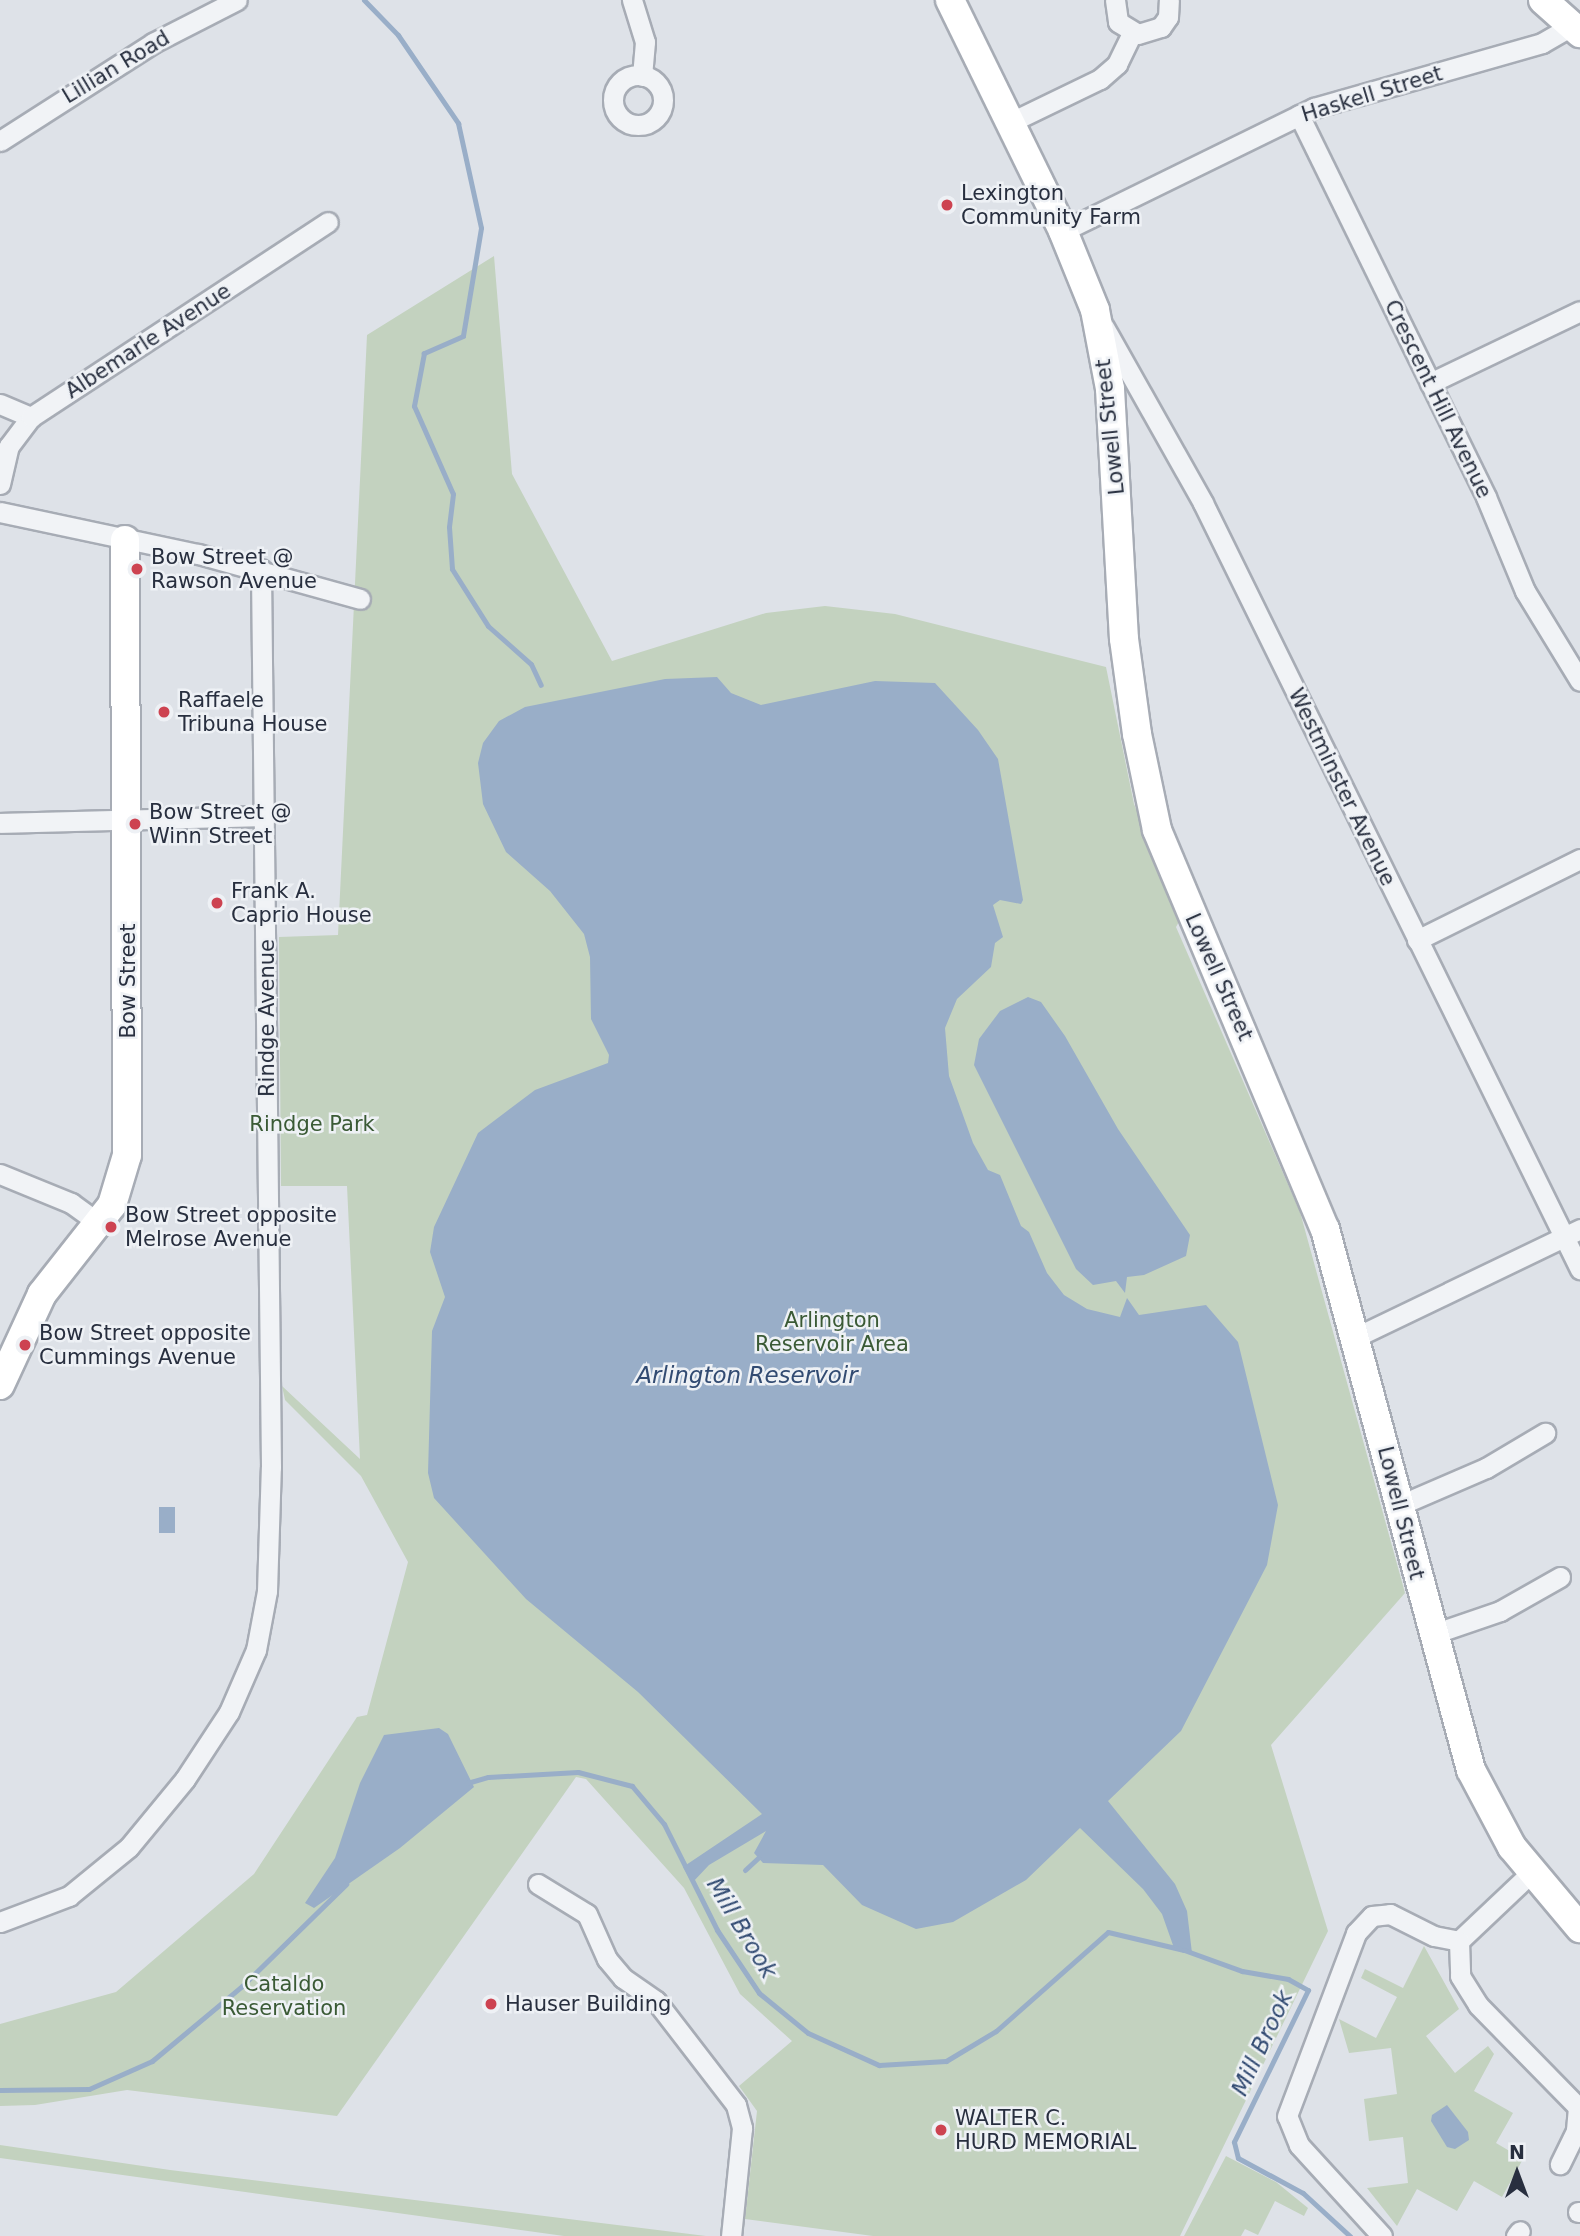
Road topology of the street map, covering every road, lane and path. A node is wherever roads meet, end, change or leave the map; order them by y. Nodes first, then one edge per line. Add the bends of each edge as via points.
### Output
1 (237, 0) edge
2 (632, 0) edge
3 (950, 0) edge
4 (1115, 0) edge
5 (1169, 0) edge
6 (1543, 0) edge
7 (1576, 29) edge
8 (1132, 33) junction
9 (642, 76) dead end
10 (1299, 115) junction
11 (1009, 123) junction
12 (0, 141) edge
13 (328, 222) dead end
14 (1063, 231) junction
15 (1095, 310) junction
16 (1580, 311) edge
17 (1430, 383) junction
18 (0, 404) edge
19 (32, 417) junction
20 (0, 484) edge
21 (0, 512) edge
22 (125, 540) junction
23 (261, 569) junction
24 (360, 599) dead end
25 (1580, 681) edge
26 (266, 816) junction
27 (127, 820) junction
28 (0, 823) edge
29 (1580, 859) edge
30 (1418, 940) junction
31 (0, 1174) edge
32 (100, 1224) junction
33 (1572, 1232) edge
34 (1580, 1269) edge
35 (1356, 1337) junction
36 (8, 1342) edge
37 (0, 1385) edge
38 (1545, 1433) dead end
39 (1400, 1505) junction
40 (1560, 1577) dead end
41 (1433, 1634) junction
42 (1531, 1873) junction
43 (538, 1884) dead end
44 (0, 1922) edge
45 (1580, 1928) edge
46 (1459, 1941) junction
47 (1560, 2165) dead end
48 (732, 2230) edge
49 (1382, 2236) edge

1 - 12 street, Lillian Road via 153,43
2 - 9 street via 645,42
3 - 11 main road, Lowell Street
4 - 8 street via 1118,22
5 - 8 street via 1168,17 1161,27 1151,33
6 - 7 main road
7 - 10 street, Haskell Street
8 - 11 street via 1117,64 1100,79
10 - 14 street, Haskell Street
10 - 17 street, Crescent Hill Avenue
11 - 14 main road, Lowell Street
13 - 19 street, Albemarle Avenue
14 - 15 main road, Lowell Street
15 - 30 street, Westminster Avenue via 1203,503
15 - 35 main road, Lowell Street via 1110,389 1124,639 1157,830 1325,1229
16 - 17 street
17 - 25 street, Crescent Hill Avenue via 1486,497 1525,591
18 - 19 street
19 - 20 street, Albemarle Avenue via 9,446
21 - 22 street
22 - 23 street
22 - 27 main road, Bow Street
23 - 24 street
23 - 26 street, Rindge Avenue
26 - 27 street
26 - 44 street, Rindge Avenue via 271,1467 267,1591 256,1650 229,1712 185,1779 129,1847 69,1896
27 - 28 street
27 - 32 main road, Bow Street via 129,1134 120,1190
29 - 30 street
30 - 33 street, Westminster Avenue
31 - 32 street via 71,1203
32 - 36 main road, Bow Street via 53,1278
33 - 34 street, Westminster Avenue
33 - 35 street
35 - 39 main road, Lowell Street
36 - 37 main road, Bow Street
38 - 39 street via 1486,1468
39 - 41 main road, Lowell Street
40 - 41 street via 1500,1611
41 - 42 main road, Lowell Street via 1471,1770 1500,1829
42 - 45 main road, Lowell Street
42 - 46 street
43 - 48 street via 587,1914 607,1959 623,1978 656,2001 736,2105 742,2128
46 - 47 street via 1460,1976 1478,2005 1578,2107 1576,2131
46 - 49 street via 1434,1936 1390,1914 1378,1914 1362,1923 1287,2106 1298,2145

